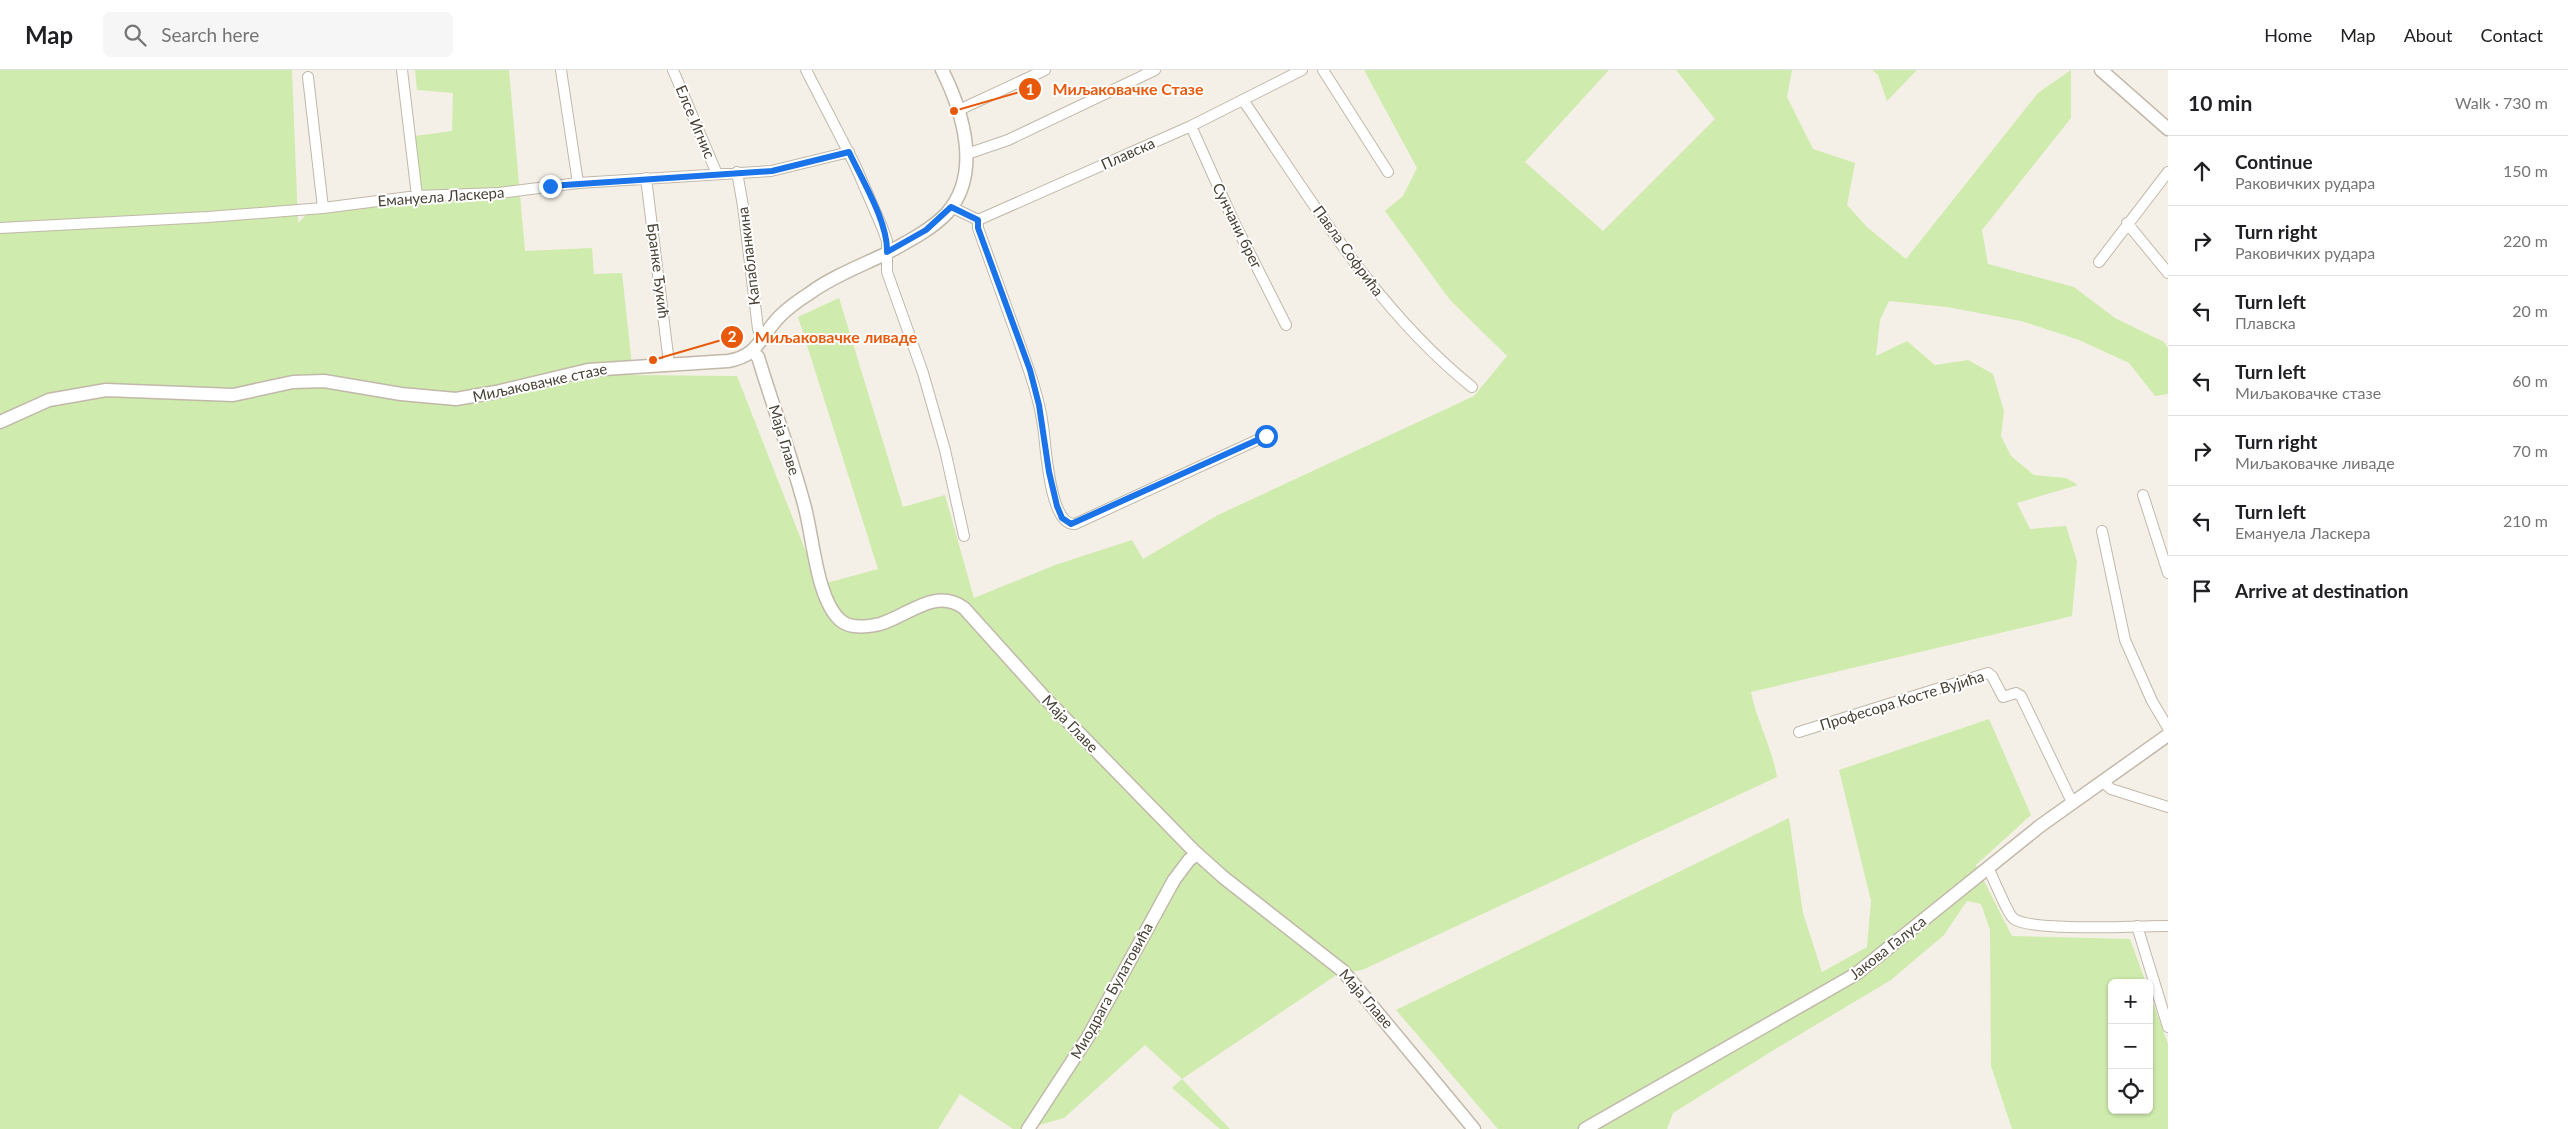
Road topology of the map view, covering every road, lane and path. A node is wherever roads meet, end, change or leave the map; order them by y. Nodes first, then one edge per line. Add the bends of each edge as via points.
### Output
1 (402, 70) edge
2 (561, 70) edge
3 (673, 70) edge
4 (806, 70) edge
5 (942, 70) edge
6 (1045, 70) edge
7 (1155, 70) edge
8 (1302, 70) edge
9 (1323, 70) edge
10 (2101, 70) edge
11 (308, 77) dead end
12 (1243, 100) junction
13 (959, 110) junction
14 (1191, 126) junction
15 (2168, 129) edge
16 (849, 152) junction
17 (967, 154) junction
18 (737, 172) junction
19 (1388, 172) dead end
20 (2168, 172) edge
21 (717, 174) junction
22 (646, 178) junction
23 (578, 183) junction
24 (417, 196) junction
25 (951, 207) junction
26 (323, 208) junction
27 (978, 220) junction
28 (2127, 224) junction
29 (0, 228) edge
30 (887, 252) junction
31 (2099, 262) dead end
32 (2168, 273) edge
33 (1286, 325) dead end
34 (763, 338) junction
35 (753, 352) junction
36 (670, 363) junction
37 (1472, 387) dead end
38 (0, 422) edge
39 (1266, 436) dead end
40 (2143, 495) dead end
41 (2102, 531) dead end
42 (964, 536) dead end
43 (2168, 573) edge
44 (2168, 728) edge
45 (1799, 732) dead end
46 (2168, 736) edge
47 (2102, 782) junction
48 (2072, 802) junction
49 (2168, 807) edge
50 (1197, 854) junction
51 (1988, 868) junction
52 (2137, 926) junction
53 (2168, 926) edge
54 (2168, 1027) edge
55 (1586, 1128) edge
56 (1028, 1129) edge
57 (1474, 1129) edge

1 - 24 street
2 - 23 street
3 - 21 street, Елсе Игнис
4 - 16 street
5 - 13 street
6 - 13 street
7 - 17 street via 1008,140
8 - 12 street, Плавска
9 - 19 street
10 - 15 street
11 - 26 street
12 - 14 street, Плавска
12 - 37 street, Павла Софрића via 1383,300 1421,343
13 - 17 street
14 - 27 street, Плавска
14 - 33 street, Сунчани брег
16 - 18 street, Емануела Ласкера via 780,170
16 - 30 street via 882,227
17 - 25 street via 964,175
18 - 21 street, Емануела Ласкера
18 - 34 street, Капабланкина via 758,329
20 - 28 street
21 - 22 street, Емануела Ласкера
22 - 23 street, Емануела Ласкера
22 - 36 street, Бранке Ђукић
23 - 24 street, Емануела Ласкера via 499,194
24 - 26 street, Емануела Ласкера
25 - 27 street
25 - 30 street via 926,230
26 - 29 street, Емануела Ласкера
27 - 39 street via 978,228 1030,370 1041,412 1052,490 1066,522 1075,524
28 - 31 street
28 - 32 street
30 - 34 street via 814,289 780,316
30 - 42 street via 887,272 923,373 945,450
34 - 35 street
35 - 36 street, Миљаковачке стазе via 728,361
35 - 50 street, Маја Главе via 759,361 805,506 826,598 836,616 846,624 863,627 882,623 931,601 946,600 960,605 1045,698
36 - 38 street, Миљаковачке стазе via 576,372 456,399 324,381 293,382 233,395 106,390 49,400
40 - 43 street
41 - 44 street via 2126,640 2152,701
45 - 48 street, Професора Косте Вујића via 1988,674 2003,697 2016,693 2021,696
46 - 47 street, Јакова Галуса
47 - 48 street, Јакова Галуса
47 - 49 street via 2111,789
48 - 51 street, Јакова Галуса
50 - 56 street, Миодрага Булатовића via 1178,872 1088,1037
50 - 57 street, Маја Главе via 1344,971
51 - 52 street via 2014,919 2046,926
51 - 55 street, Јакова Галуса via 1845,981
52 - 53 street
52 - 54 street

